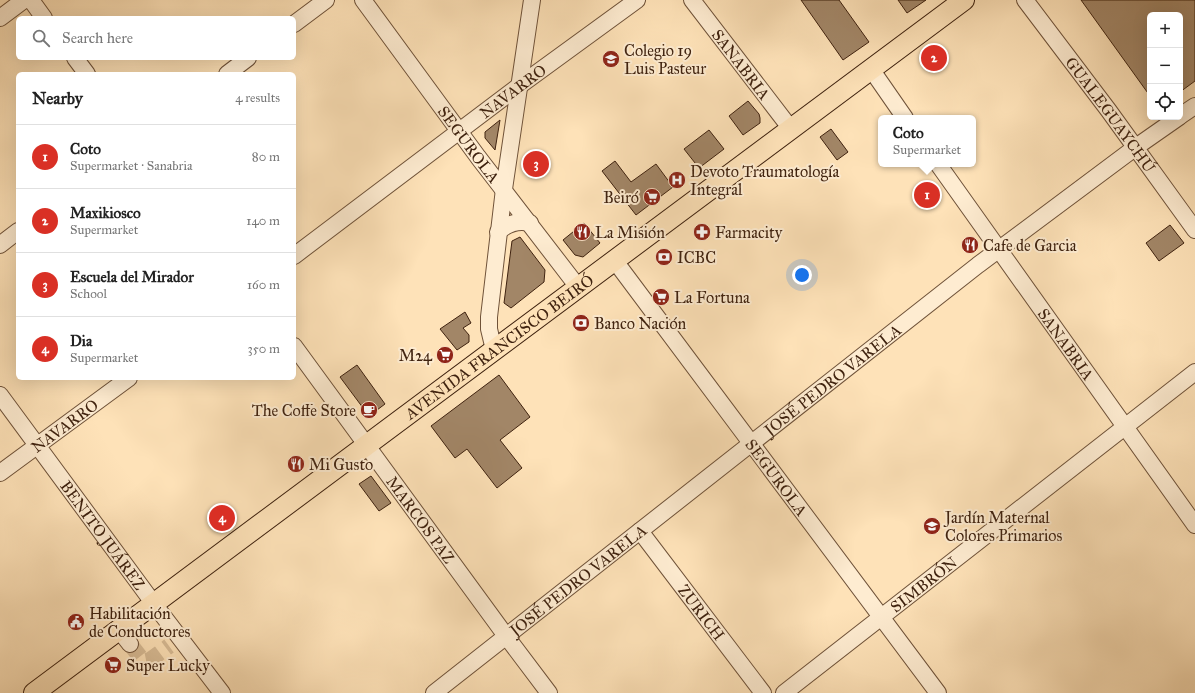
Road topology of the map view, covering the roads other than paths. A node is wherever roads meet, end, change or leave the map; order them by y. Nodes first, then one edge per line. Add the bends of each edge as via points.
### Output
1 (24, 0) edge
2 (31, 0) edge
3 (326, 0) edge
4 (363, 0) edge
5 (532, 0) edge
6 (637, 0) edge
7 (692, 0) edge
8 (964, 0) edge
9 (1025, 0) edge
10 (43, 16) edge
11 (0, 18) edge
12 (296, 22) edge
13 (76, 60) edge
14 (245, 60) edge
15 (870, 69) junction
16 (86, 72) edge
17 (230, 72) edge
18 (519, 86) junction
19 (1195, 106) edge
20 (903, 115) edge
21 (1183, 115) edge
22 (1176, 120) edge
23 (791, 129) junction
24 (461, 132) junction
25 (1136, 147) junction
26 (940, 167) edge
27 (504, 189) junction
28 (530, 224) junction
29 (1195, 230) edge
30 (498, 232) junction
31 (16, 233) edge
32 (0, 245) edge
33 (999, 249) junction
34 (296, 255) edge
35 (615, 261) junction
36 (578, 287) junction
37 (296, 349) edge
38 (494, 350) junction
39 (1195, 372) edge
40 (126, 380) edge
41 (0, 395) edge
42 (1125, 426) junction
43 (751, 442) junction
44 (367, 445) junction
45 (37, 446) junction
46 (0, 473) edge
47 (1195, 525) edge
48 (640, 531) junction
49 (154, 604) junction
50 (881, 617) junction
51 (506, 636) junction
52 (34, 693) edge
53 (222, 693) edge
54 (434, 693) edge
55 (549, 693) edge
56 (763, 693) edge
57 (784, 693) edge
58 (938, 693) edge

1 - 11 street
2 - 10 street
3 - 12 street
4 - 24 street, SEGUROLA
5 - 18 street
6 - 18 street, NAVARRO
7 - 23 street, SANABRIA
8 - 15 main road, AVENIDA FRANCISCO BEIRÓ
9 - 25 street, GUALEGUAYCHÚ
13 - 16 street
14 - 17 street
15 - 20 street
15 - 23 main road, AVENIDA FRANCISCO BEIRÓ
18 - 24 street, NAVARRO
18 - 27 street
19 - 21 street, JOSÉ PEDRO VARELA
22 - 25 street, JOSÉ PEDRO VARELA
23 - 35 main road, AVENIDA FRANCISCO BEIRÓ
24 - 27 street, SEGUROLA
24 - 34 street, NAVARRO
25 - 29 street, GUALEGUAYCHÚ
25 - 33 street, JOSÉ PEDRO VARELA
26 - 33 street, SANABRIA
27 - 28 street, SEGUROLA
27 - 30 street
28 - 30 street via 512,223
28 - 36 street, SEGUROLA
30 - 38 street via 489,317
31 - 32 street
33 - 42 street, SANABRIA
33 - 43 street, JOSÉ PEDRO VARELA
35 - 36 main road, AVENIDA FRANCISCO BEIRÓ
35 - 43 street, SEGUROLA
36 - 38 main road, AVENIDA FRANCISCO BEIRÓ
37 - 44 street, MARCOS PAZ
38 - 44 main road, AVENIDA FRANCISCO BEIRÓ
39 - 42 street, SIMBRÓN
40 - 45 street, NAVARRO
41 - 45 street, BENITO JUÁREZ
42 - 47 street, SANABRIA
42 - 50 street, SIMBRÓN
43 - 48 street, JOSÉ PEDRO VARELA
43 - 50 street, SEGUROLA
44 - 49 main road, AVENIDA FRANCISCO BEIRÓ
44 - 51 street, MARCOS PAZ
45 - 46 street, NAVARRO
45 - 49 street, BENITO JUÁREZ
48 - 51 street, JOSÉ PEDRO VARELA
48 - 56 street, ZURICH
49 - 52 main road, AVENIDA FRANCISCO BEIRÓ via 124,637
49 - 53 street, BENITO JUÁREZ via 174,642
50 - 57 street, SIMBRÓN
50 - 58 street, SEGUROLA
51 - 54 street, JOSÉ PEDRO VARELA
51 - 55 street, MARCOS PAZ

